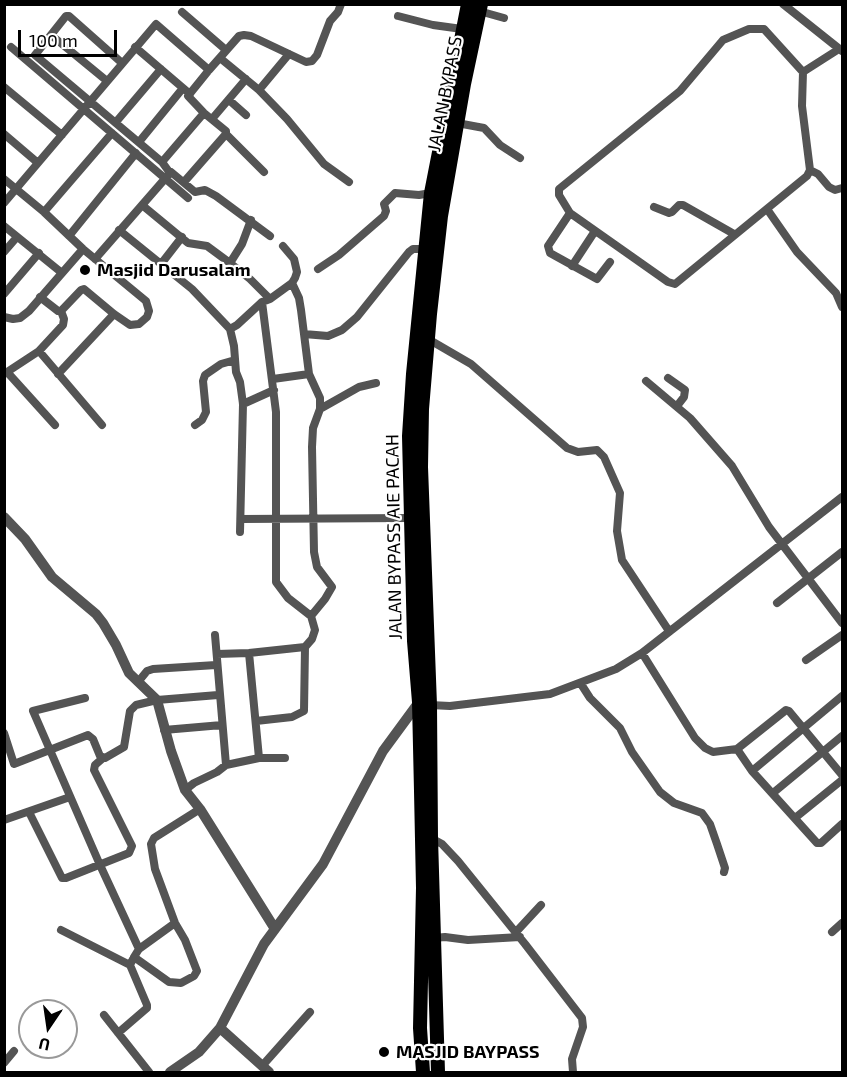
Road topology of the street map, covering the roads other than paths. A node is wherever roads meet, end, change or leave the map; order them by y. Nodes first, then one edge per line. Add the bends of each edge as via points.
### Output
1 (341, 4) edge
2 (783, 4) edge
3 (476, 7) edge
4 (793, 8) edge
5 (182, 12) dead end
6 (398, 16) dead end
7 (504, 18) dead end
8 (462, 29) junction
9 (51, 36) junction
10 (11, 47) dead end
11 (135, 47) junction
12 (226, 50) junction
13 (841, 50) edge
14 (289, 54) junction
15 (220, 58) junction
16 (122, 63) junction
17 (161, 69) junction
18 (209, 70) junction
19 (804, 72) junction
20 (246, 79) junction
21 (107, 81) junction
22 (4, 87) edge
23 (183, 88) junction
24 (259, 90) junction
25 (190, 94) junction
26 (229, 100) junction
27 (87, 104) junction
28 (204, 113) junction
29 (246, 115) dead end
30 (212, 119) junction
31 (116, 122) junction
32 (457, 123) junction
33 (112, 133) junction
34 (4, 134) edge
35 (226, 134) junction
36 (62, 135) junction
37 (139, 142) junction
38 (136, 153) junction
39 (520, 158) dead end
40 (162, 162) junction
41 (38, 163) junction
42 (810, 170) junction
43 (264, 172) dead end
44 (168, 174) junction
45 (4, 179) edge
46 (184, 182) junction
47 (349, 182) dead end
48 (843, 188) edge
49 (16, 189) junction
50 (446, 191) junction
51 (431, 193) junction
52 (188, 198) dead end
53 (4, 203) edge
54 (142, 205) junction
55 (654, 207) dead end
56 (767, 209) junction
57 (44, 212) junction
58 (570, 213) junction
59 (251, 220) junction
60 (4, 226) edge
61 (119, 230) junction
62 (595, 231) junction
63 (734, 234) junction
64 (69, 236) junction
65 (270, 236) dead end
66 (17, 237) junction
67 (182, 237) junction
68 (283, 246) dead end
69 (83, 249) junction
70 (424, 249) junction
71 (4, 252) edge
72 (39, 253) junction
73 (95, 259) junction
74 (610, 262) dead end
75 (230, 263) junction
76 (161, 264) junction
77 (572, 266) junction
78 (318, 269) dead end
79 (62, 273) junction
80 (292, 283) junction
81 (4, 294) edge
82 (40, 297) junction
83 (266, 300) junction
84 (843, 307) edge
85 (61, 311) junction
86 (114, 314) junction
87 (4, 317) edge
88 (230, 329) junction
89 (304, 334) junction
90 (428, 339) junction
91 (39, 351) junction
92 (235, 360) junction
93 (6, 373) edge
94 (58, 374) junction
95 (309, 374) junction
96 (668, 378) dead end
97 (273, 379) junction
98 (645, 381) dead end
99 (376, 383) dead end
100 (274, 390) junction
101 (243, 404) junction
102 (677, 406) junction
103 (320, 409) junction
104 (55, 425) dead end
105 (102, 425) dead end
106 (195, 425) dead end
107 (843, 497) edge
108 (4, 517) edge
109 (275, 518) junction
110 (410, 518) junction
111 (241, 519) junction
112 (313, 519) junction
113 (240, 532) dead end
114 (782, 543) junction
115 (839, 555) edge
116 (843, 567) edge
117 (809, 578) junction
118 (777, 603) dead end
119 (311, 616) junction
120 (843, 623) edge
121 (669, 631) junction
122 (215, 635) dead end
123 (843, 635) edge
124 (304, 647) junction
125 (249, 653) junction
126 (642, 653) junction
127 (217, 654) junction
128 (806, 660) dead end
129 (216, 665) junction
130 (138, 682) junction
131 (581, 684) junction
132 (218, 695) junction
133 (843, 696) edge
134 (85, 698) dead end
135 (157, 700) junction
136 (424, 704) junction
137 (256, 722) junction
138 (222, 725) junction
139 (804, 728) junction
140 (164, 730) junction
141 (4, 733) edge
142 (843, 736) edge
143 (737, 749) junction
144 (50, 751) junction
145 (823, 751) junction
146 (103, 758) junction
147 (259, 758) junction
148 (285, 758) dead end
149 (225, 765) junction
150 (752, 771) junction
151 (843, 775) edge
152 (843, 780) edge
153 (185, 790) junction
154 (773, 793) junction
155 (70, 796) junction
156 (200, 809) junction
157 (29, 812) junction
158 (795, 818) junction
159 (5, 819) edge
160 (843, 824) edge
161 (431, 838) junction
162 (100, 865) junction
163 (724, 872) dead end
164 (541, 905) dead end
165 (175, 923) junction
166 (843, 923) edge
167 (275, 929) junction
168 (61, 930) dead end
169 (832, 932) dead end
170 (518, 935) junction
171 (434, 938) junction
172 (134, 957) junction
173 (310, 1012) dead end
174 (104, 1015) dead end
175 (220, 1028) junction
176 (118, 1033) junction
177 (14, 1051) dead end
178 (4, 1063) edge
179 (266, 1069) edge
180 (149, 1072) edge
181 (170, 1072) edge
182 (423, 1072) edge
183 (438, 1072) edge
184 (573, 1072) edge

1 - 14 street via 312,61
2 - 4 street
3 - 7 street
3 - 8 highway, JALAN BYPASS AIE PACAH
3 - 32 highway, JALAN BYPASS
4 - 13 street
5 - 12 street
6 - 8 street
8 - 51 highway, JALAN BYPASS AIE PACAH
9 - 16 street via 69,16
9 - 21 street
9 - 27 street via 35,55
10 - 27 street
11 - 16 street
11 - 17 street
11 - 18 street via 157,24
12 - 14 street via 244,35
12 - 15 street
13 - 19 street
14 - 24 street
15 - 18 street
15 - 20 street
16 - 21 street
17 - 23 street
17 - 31 street
18 - 25 street
19 - 42 street via 801,106
19 - 58 street via 764,29 749,29 723,40 680,91 559,189
20 - 24 street
20 - 26 street
21 - 27 street
22 - 36 street
23 - 25 street
23 - 37 street
24 - 47 street via 324,164
25 - 28 street via 189,98
26 - 29 street
26 - 30 street
27 - 31 street
27 - 33 street
27 - 36 street
28 - 30 street
28 - 40 street
30 - 35 street
31 - 37 street
32 - 39 street via 483,128
32 - 50 highway, JALAN BYPASS
33 - 38 street
33 - 57 street
34 - 41 street
35 - 43 street
35 - 46 street
36 - 41 street
37 - 40 street
38 - 44 street
38 - 64 street
40 - 44 street
41 - 49 street
42 - 48 street via 829,187
42 - 56 street
44 - 46 street
44 - 52 street
44 - 54 street
45 - 49 street
46 - 59 street via 195,192 205,190 216,196
49 - 53 street
49 - 57 street
50 - 51 highway
50 - 90 highway, JALAN BYPASS
51 - 70 highway, JALAN BYPASS AIE PACAH
51 - 78 street via 395,194 384,204 384,216
54 - 61 street
54 - 67 street
55 - 63 street via 669,213 683,205
56 - 63 street
56 - 84 street via 797,252 836,293
57 - 64 street
58 - 62 street
58 - 77 street via 548,248
59 - 65 street
59 - 75 street
60 - 66 street
61 - 73 street
61 - 76 street
62 - 63 street via 675,284
62 - 77 street
64 - 69 street
66 - 71 street
66 - 72 street
67 - 75 street via 192,244 207,246
67 - 76 street
68 - 80 street via 296,266
69 - 73 street
69 - 79 street
70 - 89 street via 409,252 342,330 328,336
70 - 110 highway, JALAN BYPASS AIE PACAH via 410,416
72 - 79 street
72 - 81 street
73 - 86 street via 148,304 147,317 134,325 125,324
74 - 77 street via 597,279
75 - 83 street
76 - 88 street via 192,289
79 - 82 street
80 - 83 street
80 - 89 street via 299,298
82 - 85 street
82 - 87 street via 20,318
83 - 88 street
83 - 97 street
85 - 86 street via 84,289
85 - 91 street via 63,325
86 - 94 street
88 - 92 street
89 - 95 street
90 - 121 street via 471,364 567,448 578,452 597,450 604,457 620,493 617,531 622,560
90 - 136 highway, JALAN BYPASS via 421,468
91 - 93 street
91 - 94 street
92 - 101 street
92 - 106 street via 204,376 206,412
93 - 104 street
94 - 105 street
95 - 97 street
95 - 103 street via 316,385
96 - 102 street via 685,390
97 - 100 street
98 - 102 street
99 - 103 street via 359,387
100 - 101 street
100 - 109 street
101 - 111 street
102 - 114 street via 732,466
103 - 112 street via 313,428
107 - 114 street
108 - 130 street via 52,576 96,614
109 - 111 street
109 - 112 street
109 - 119 street via 276,582 288,598
110 - 112 street
110 - 136 highway, JALAN BYPASS AIE PACAH via 414,641
111 - 113 street
112 - 119 street via 317,567 332,587
114 - 117 street
114 - 121 street
115 - 116 street
115 - 117 street
117 - 118 street
117 - 120 street
119 - 124 street via 315,630
121 - 126 street
122 - 127 street
123 - 128 street
124 - 125 street
124 - 137 street via 304,711 292,717
125 - 127 street
125 - 137 street
126 - 131 street
126 - 143 street via 695,738 713,752
127 - 129 street
129 - 130 street via 153,669
129 - 132 street
130 - 135 street
131 - 136 street via 550,694 450,706
131 - 163 street via 620,728 660,792 702,813 710,824
132 - 135 street
132 - 138 street
133 - 139 street
134 - 144 street via 33,711
135 - 140 street
135 - 146 street via 133,707 124,747
136 - 161 highway
136 - 167 street via 383,750 323,864
136 - 182 highway, JALAN BYPASS AIE PACAH via 420,1028
137 - 147 street
138 - 140 street
138 - 149 street
139 - 143 street via 786,710
139 - 145 street
139 - 150 street
140 - 153 street
141 - 144 street via 14,764
142 - 145 street
143 - 150 street
144 - 146 street via 88,735
144 - 155 street
145 - 151 street
145 - 154 street
146 - 162 street via 94,770 132,846 129,853
147 - 148 street
147 - 149 street
149 - 153 street
150 - 154 street
152 - 158 street
153 - 156 street
154 - 158 street
155 - 157 street
155 - 162 street
156 - 165 street via 151,843 155,869
156 - 167 street
157 - 159 street
157 - 162 street via 62,878
158 - 160 street via 819,844
161 - 170 street via 450,852
161 - 171 highway
162 - 172 street
164 - 170 street
165 - 172 street
165 - 172 street via 197,967 194,976 181,983 169,982
166 - 169 street
167 - 175 street
168 - 172 street
170 - 171 street via 468,940
170 - 184 street via 582,1018 583,1027 572,1059
171 - 183 highway
172 - 176 street via 147,1008
173 - 179 street
174 - 176 street
175 - 179 street
175 - 181 street via 199,1052
176 - 180 street
177 - 178 street

